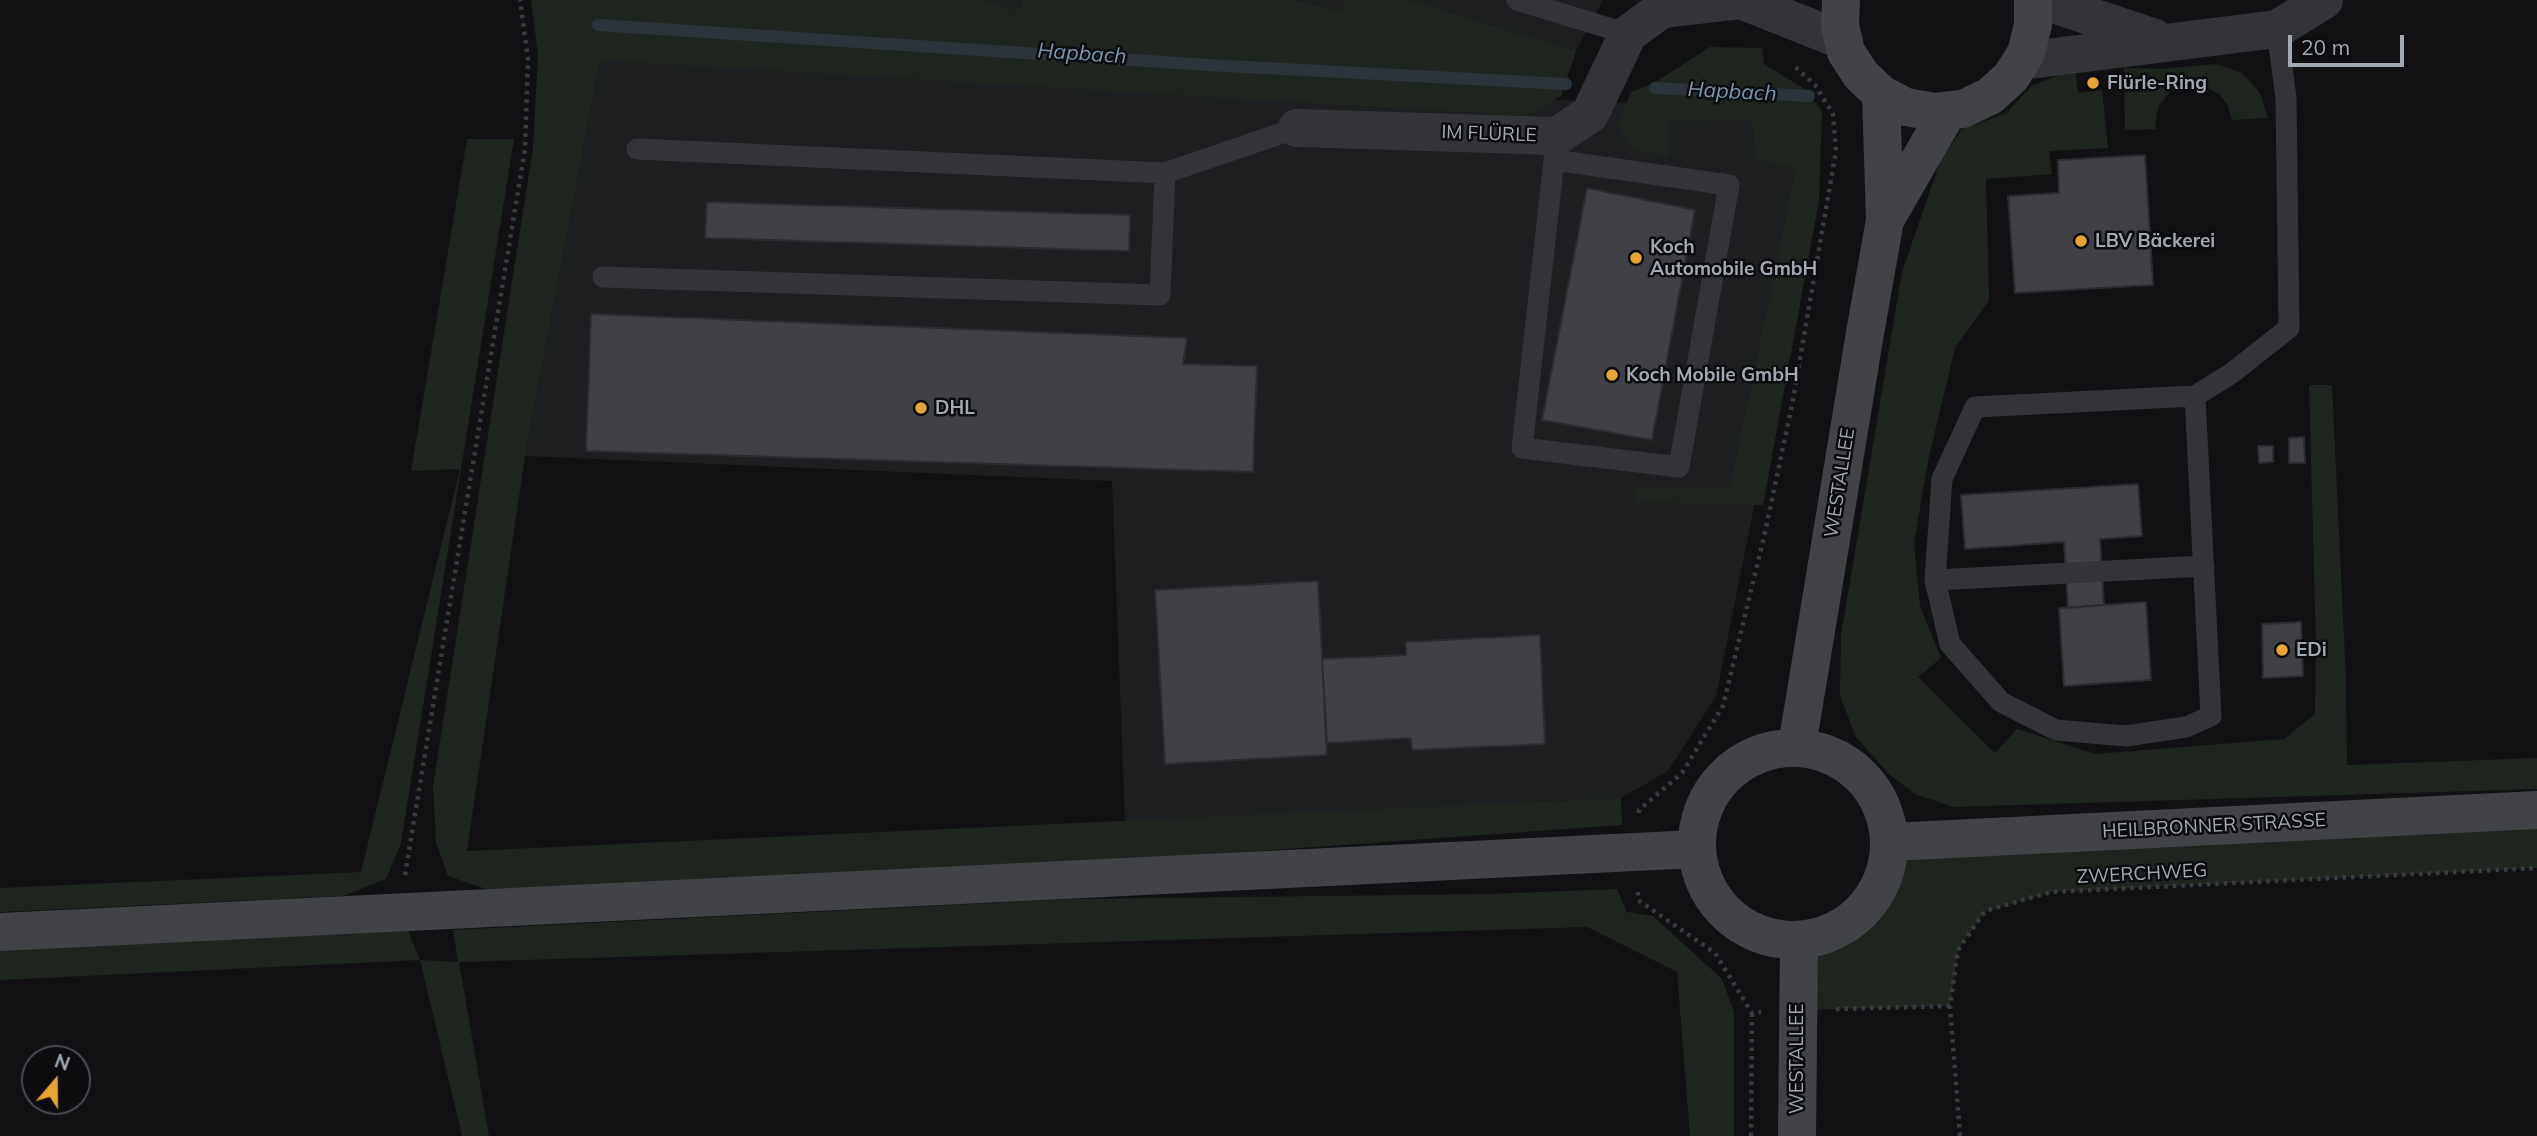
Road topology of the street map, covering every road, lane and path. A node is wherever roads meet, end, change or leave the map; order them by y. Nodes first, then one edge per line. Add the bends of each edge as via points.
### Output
1 (520, 0) edge
2 (1517, 0) edge
3 (1741, 0) edge
4 (1840, 0) edge
5 (2033, 0) edge
6 (2041, 0) edge
7 (2324, 0) edge
8 (1703, 2) edge
9 (1554, 6) edge
10 (1780, 16) junction
11 (2277, 29) junction
12 (1628, 34) junction
13 (1844, 41) junction
14 (2163, 41) junction
15 (2021, 61) junction
16 (1881, 94) junction
17 (1948, 111) junction
18 (1297, 128) joint
19 (1555, 148) junction
20 (637, 149) dead end
21 (1165, 173) junction
22 (1885, 220) junction
23 (603, 277) dead end
24 (2195, 396) junction
25 (2204, 566) junction
26 (1935, 580) junction
27 (1797, 746) junction
28 (2537, 810) edge
29 (1891, 842) junction
30 (1696, 849) junction
31 (1637, 852) junction
32 (2537, 868) edge
33 (399, 914) junction
34 (0, 932) edge
35 (1799, 941) junction
36 (1950, 1006) junction
37 (1797, 1010) junction
38 (1752, 1013) junction
39 (1751, 1136) edge
40 (1797, 1136) edge
41 (1960, 1136) edge

1 - 33 path via 527,59 525,149
2 - 9 lane
3 - 8 street, IM FLÜRLE
3 - 10 street, IM FLÜRLE
4 - 13 main road
5 - 15 main road via 2034,25
6 - 14 street
7 - 11 street
8 - 12 street, IM FLÜRLE via 1662,9
9 - 12 lane
10 - 13 street, IM FLÜRLE
10 - 31 path via 1777,50 1815,85 1833,114 1836,151 1792,405 1723,706 1682,773 1639,810
11 - 14 street
11 - 24 lane via 2286,98 2289,328
12 - 19 street, IM FLÜRLE via 1590,114
13 - 16 main road via 1861,75
14 - 15 street
15 - 17 main road via 1990,96
16 - 17 main road via 1906,107
16 - 22 main road, WESTALLEE
17 - 22 main road, WESTALLEE
18 - 19 street, IM FLÜRLE
18 - 21 lane
19 - 19 lane via 1522,448 1678,467 1729,185
20 - 21 lane
21 - 23 lane via 1160,295
22 - 27 main road, WESTALLEE
24 - 25 lane
24 - 26 lane via 1975,407 1942,479
25 - 26 lane
25 - 26 lane via 2211,716 2186,726 2126,736 2056,730 2001,702 1950,644
27 - 29 main road via 1833,755 1863,776 1883,806
27 - 30 main road via 1757,753 1724,776 1702,810
28 - 29 main road, HEILBRONNER STRASSE
29 - 35 main road via 1883,882 1863,911 1833,932
30 - 31 main road
30 - 35 main road via 1706,886 1729,916 1762,935
31 - 33 main road
31 - 38 path via 1638,900 1715,953
32 - 36 path, ZWERCHWEG via 2051,892 1986,911 1958,950
33 - 34 main road
35 - 37 main road, WESTALLEE
36 - 37 path
36 - 41 path, ZWERCHWEG
37 - 38 path
37 - 40 main road, WESTALLEE
38 - 39 path

